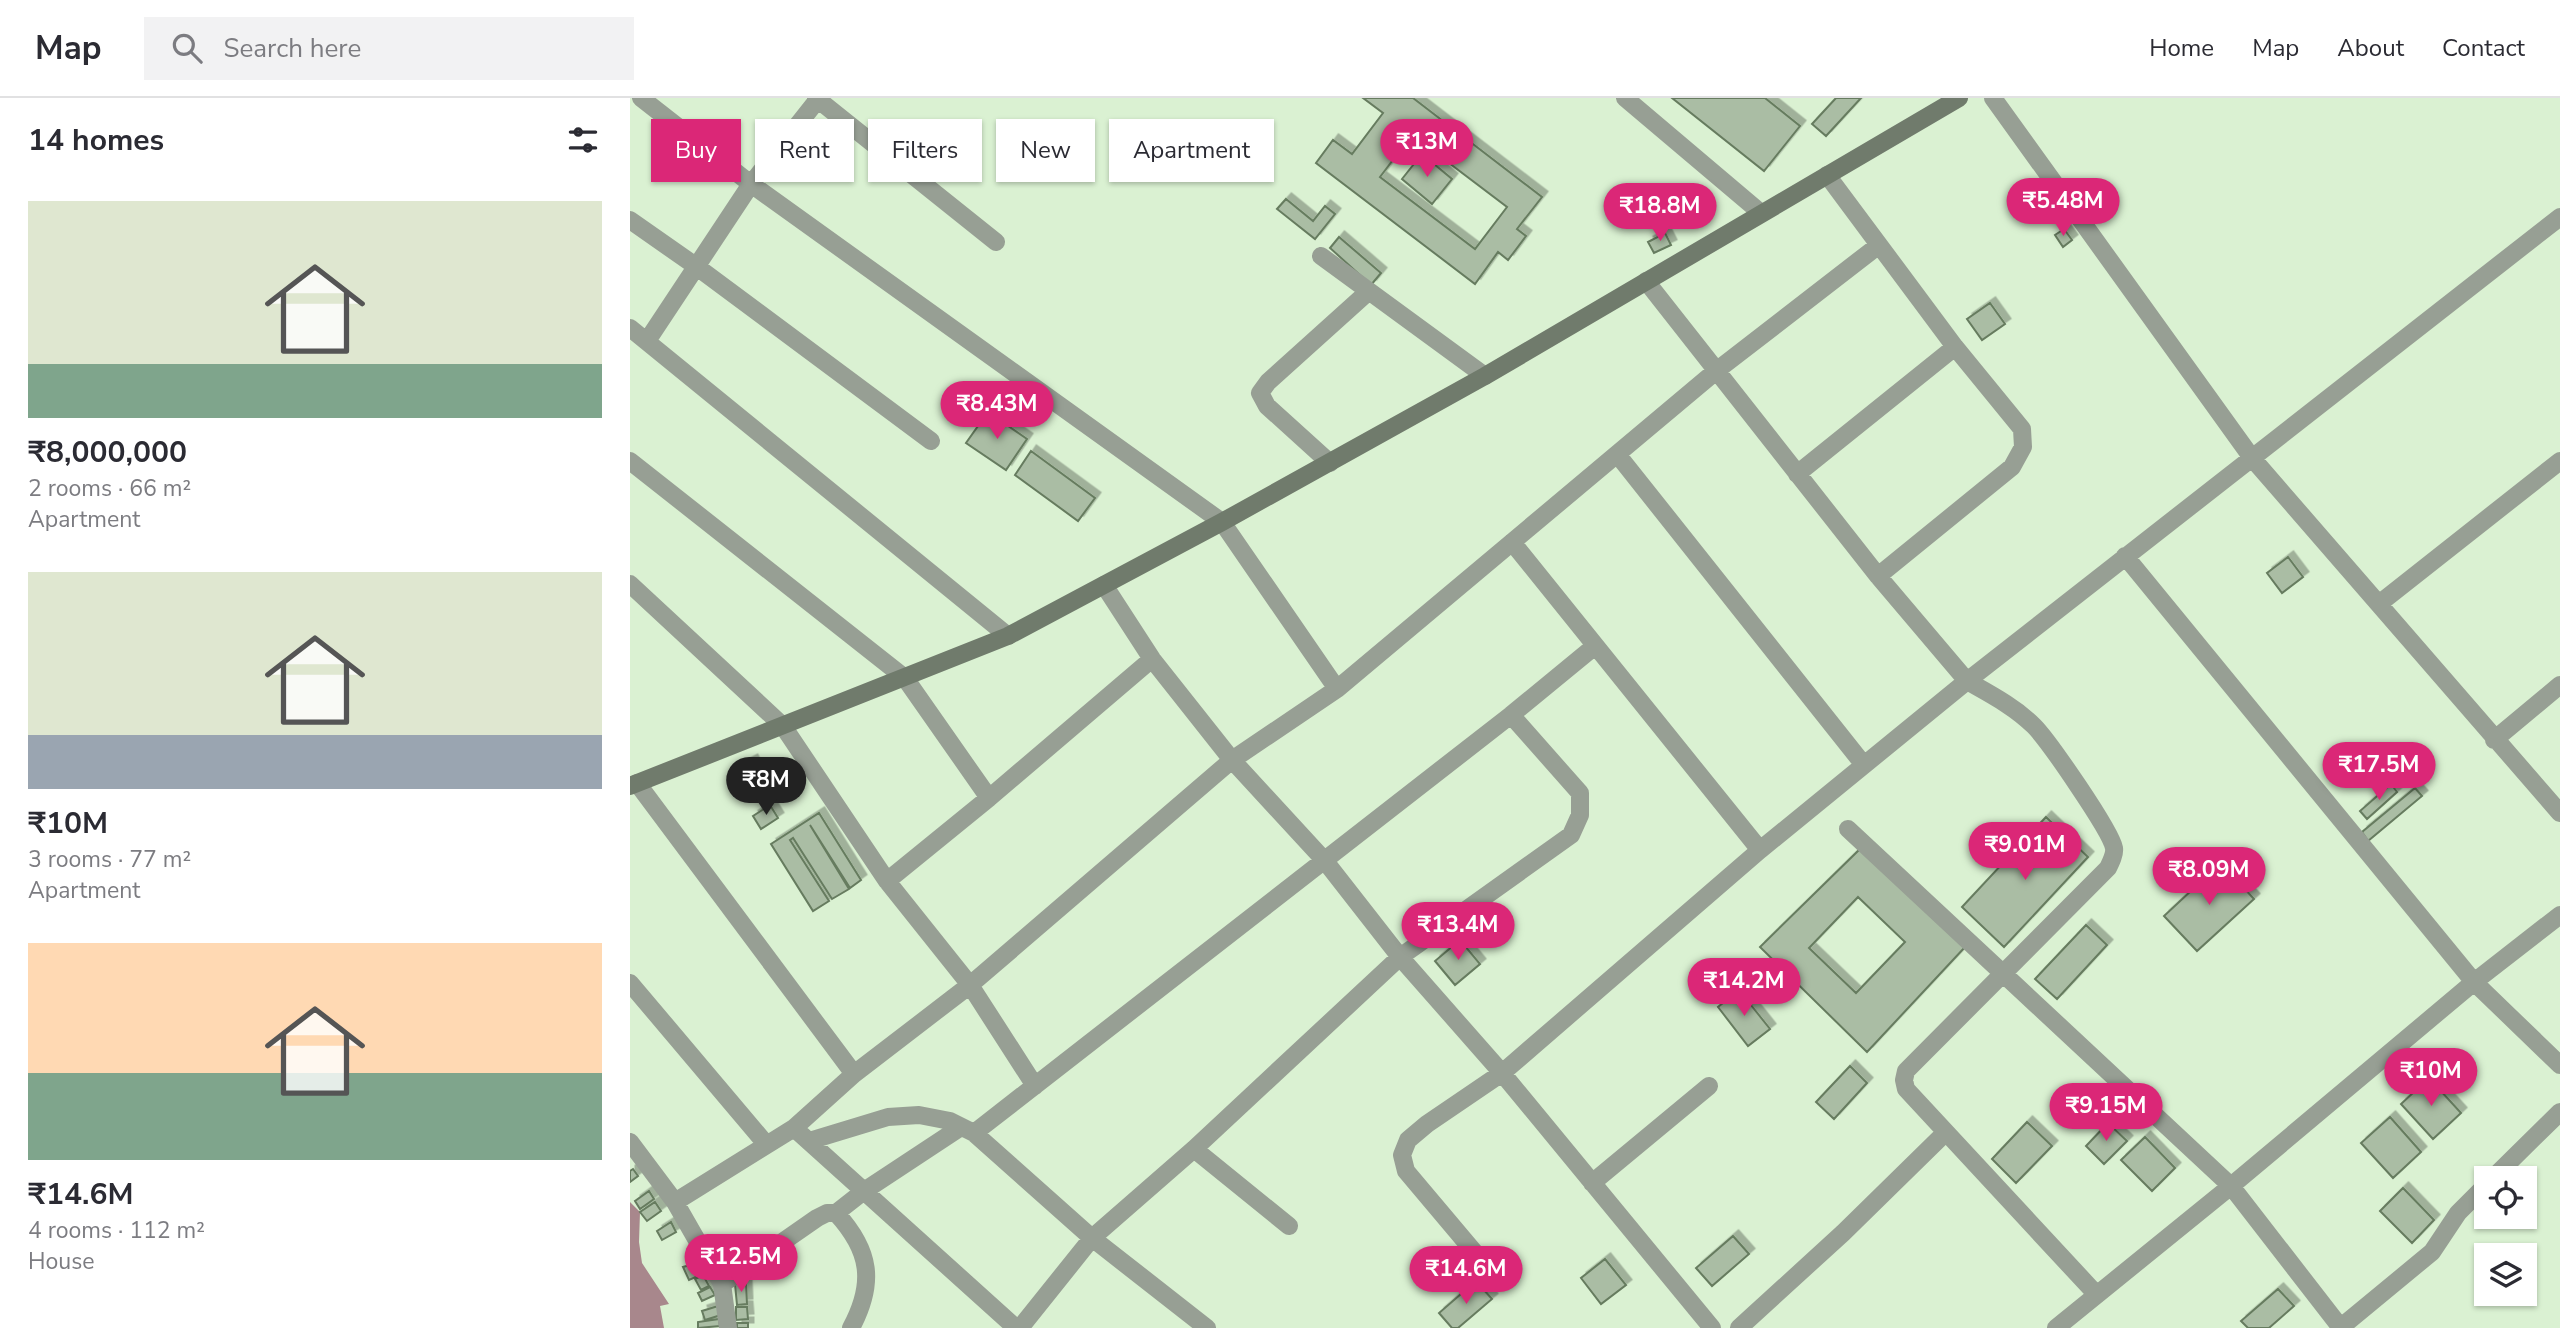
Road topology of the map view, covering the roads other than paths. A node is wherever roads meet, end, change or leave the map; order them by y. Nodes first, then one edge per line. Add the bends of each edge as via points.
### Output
1 (641, 98) edge
2 (818, 98) edge
3 (1625, 98) edge
4 (1959, 98) edge
5 (1993, 98) edge
6 (1827, 175) junction
7 (751, 184) junction
8 (1761, 213) junction
9 (2560, 217) edge
10 (630, 220) edge
11 (996, 242) dead end
12 (1879, 245) junction
13 (1321, 256) dead end
14 (697, 267) junction
15 (1646, 281) junction
16 (1369, 291) junction
17 (630, 328) edge
18 (647, 341) junction
19 (1955, 347) junction
20 (1716, 371) junction
21 (1485, 376) junction
22 (931, 442) dead end
23 (1617, 454) junction
24 (2252, 458) junction
25 (630, 461) edge
26 (2560, 461) edge
27 (1330, 463) junction
28 (1797, 474) junction
29 (1222, 522) junction
30 (1512, 542) junction
31 (2124, 556) junction
32 (1878, 576) junction
33 (630, 584) edge
34 (1104, 584) junction
35 (2380, 603) junction
36 (1008, 636) junction
37 (1595, 646) junction
38 (1152, 659) junction
39 (905, 678) junction
40 (1967, 681) junction
41 (2560, 685) edge
42 (1337, 689) junction
43 (1511, 715) junction
44 (783, 726) junction
45 (2494, 740) junction
46 (1232, 760) junction
47 (1864, 765) junction
48 (634, 785) edge
49 (989, 798) junction
50 (2560, 813) edge
51 (1848, 829) dead end
52 (1760, 850) junction
53 (1325, 861) junction
54 (887, 881) junction
55 (2560, 915) edge
56 (1400, 957) junction
57 (2004, 974) junction
58 (2474, 982) junction
59 (630, 983) edge
60 (970, 985) junction
61 (2560, 1065) edge
62 (1503, 1073) junction
63 (854, 1074) junction
64 (1035, 1086) junction
65 (1709, 1086) dead end
66 (2560, 1112) edge
67 (794, 1128) junction
68 (968, 1130) junction
69 (1945, 1133) junction
70 (809, 1141) junction
71 (630, 1142) edge
72 (766, 1144) junction
73 (1194, 1150) junction
74 (2505, 1166) edge
75 (1592, 1183) junction
76 (2231, 1186) junction
77 (864, 1191) junction
78 (2474, 1197) edge
79 (675, 1202) junction
80 (836, 1213) junction
81 (1289, 1226) dead end
82 (1092, 1238) junction
83 (1497, 1279) dead end
84 (722, 1284) junction
85 (2097, 1295) junction
86 (728, 1328) edge
87 (851, 1328) edge
88 (1018, 1328) edge
89 (1207, 1328) edge
90 (1712, 1328) edge
91 (1739, 1328) edge
92 (2056, 1328) edge
93 (2341, 1328) edge

1 - 7 street
2 - 7 street
2 - 11 street
3 - 8 street
4 - 6 street
5 - 24 street
6 - 8 street
6 - 12 street
7 - 14 street
7 - 29 street
8 - 15 street
9 - 24 street
10 - 14 street
12 - 19 street
12 - 20 street
13 - 16 street
14 - 18 street
14 - 22 street
15 - 20 street
15 - 21 street
16 - 21 street
16 - 27 street via 1260,393 1267,406
17 - 18 street
18 - 36 street
19 - 28 street
19 - 32 street via 2022,429 2023,447 2012,467
20 - 23 street
20 - 28 street
21 - 27 street
23 - 30 street
23 - 47 street
24 - 31 street
24 - 35 street
25 - 39 street
26 - 35 street
27 - 29 street
28 - 32 street
29 - 34 street
29 - 42 street
30 - 37 street
30 - 42 street
31 - 40 street
31 - 58 street
32 - 40 street
33 - 44 street
34 - 36 street
34 - 38 street
35 - 45 street
36 - 39 street
37 - 43 street
37 - 52 street
38 - 46 street
38 - 49 street
39 - 44 street
39 - 49 street
40 - 47 street
40 - 57 street via 2016,710 2036,728 2101,820 2115,851 2108,868
41 - 45 street
42 - 46 street
43 - 53 street
43 - 56 street via 1580,793 1580,815 1571,835
44 - 48 street
44 - 54 street
45 - 50 street
46 - 53 street
46 - 60 street
47 - 52 street
48 - 63 street
49 - 54 street
51 - 57 street
52 - 62 street
53 - 56 street
53 - 64 street
54 - 60 street
55 - 58 street
56 - 62 street
56 - 73 street
57 - 69 street via 1906,1071 1906,1089
57 - 76 street
58 - 61 street
58 - 76 street
59 - 72 street
60 - 63 street
60 - 64 street
62 - 75 street
62 - 83 street via 1427,1124 1408,1140 1402,1156 1406,1171
63 - 67 street
64 - 68 street
65 - 75 street
66 - 74 street
67 - 70 street
67 - 72 street
68 - 70 street via 919,1115 888,1117
68 - 77 street
68 - 82 street
69 - 85 street
69 - 91 street
70 - 77 street
71 - 79 street
72 - 79 street
73 - 81 street
73 - 82 street
75 - 90 street
76 - 85 street
76 - 93 street
77 - 80 street
77 - 88 street
78 - 93 street via 2432,1252
79 - 84 street
80 - 84 street via 817,1218
80 - 87 street via 865,1256 865,1298
82 - 88 street
82 - 89 street
84 - 86 street
85 - 92 street

